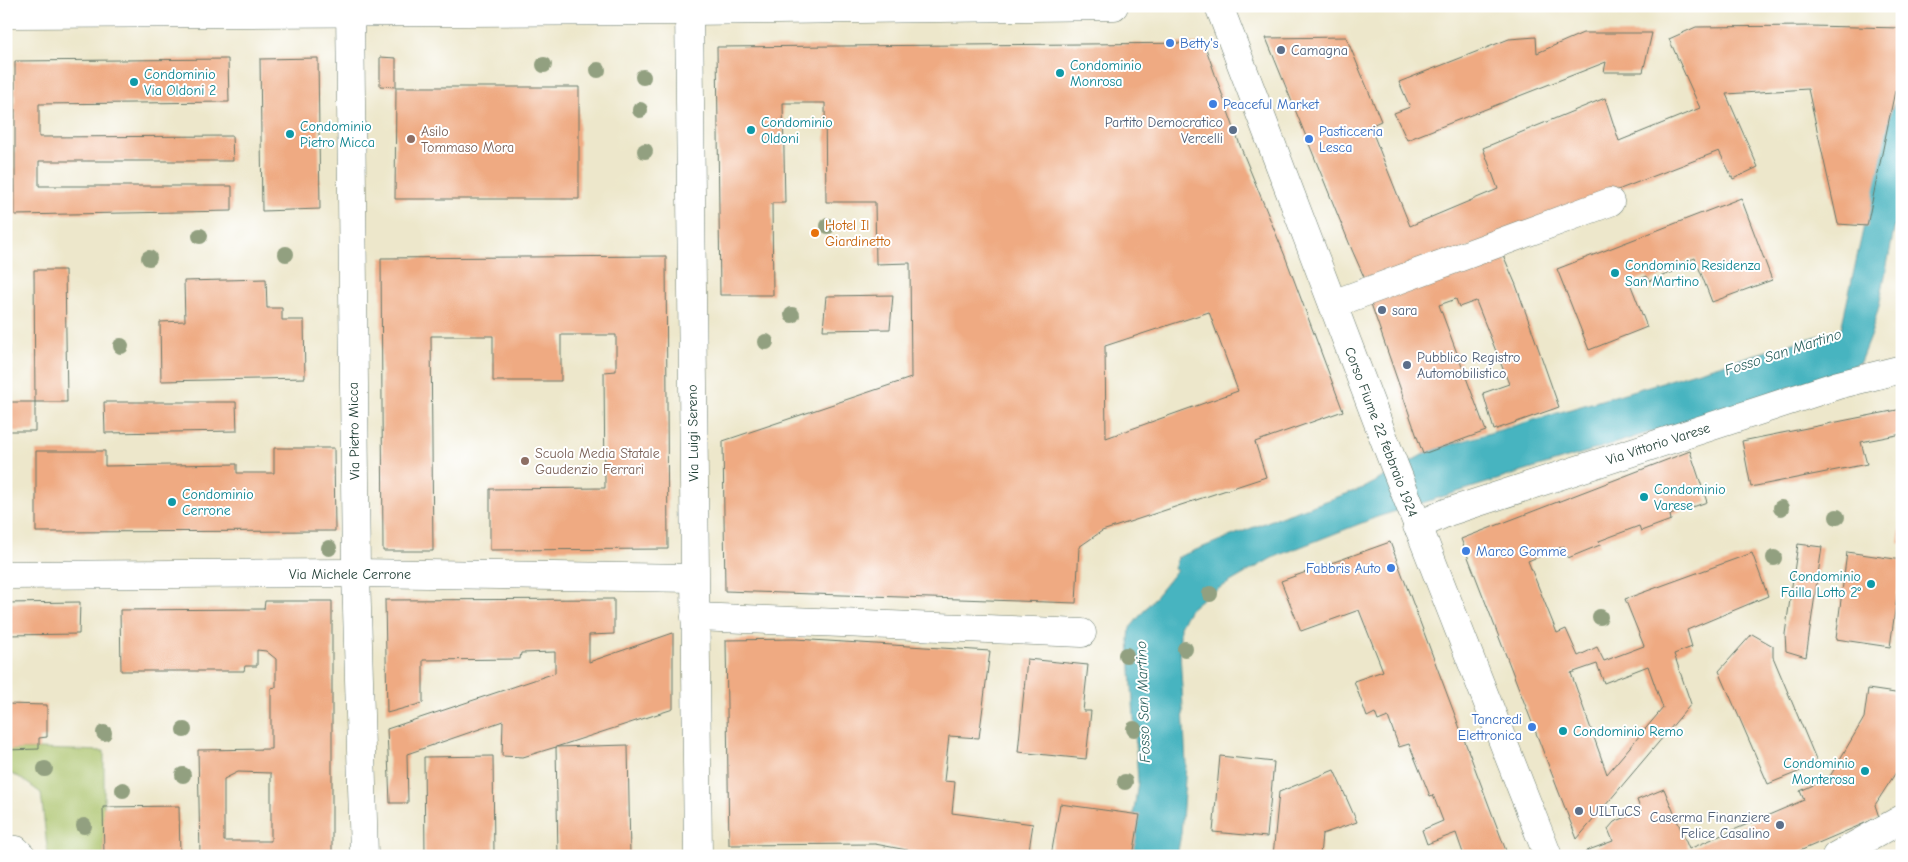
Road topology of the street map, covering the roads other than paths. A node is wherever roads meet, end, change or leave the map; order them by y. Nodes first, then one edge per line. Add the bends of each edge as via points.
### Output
1 (1114, 6) edge
2 (1219, 6) edge
3 (350, 9) edge
4 (689, 9) edge
5 (6, 14) edge
6 (1610, 202) dead end
7 (1333, 304) junction
8 (1902, 369) edge
9 (1413, 516) junction
10 (356, 574) junction
11 (6, 575) edge
12 (694, 578) junction
13 (695, 617) junction
14 (1082, 633) dead end
15 (1902, 819) edge
16 (6, 849) edge
17 (22, 856) edge
18 (364, 856) edge
19 (698, 856) edge
20 (1548, 856) edge
21 (1836, 856) edge

1 - 4 street
2 - 7 street, Corso Fiume 22 febbraio 1924
3 - 4 street
3 - 5 street
3 - 10 street, Via Pietro Micca
4 - 12 street, Via Luigi Sereno
6 - 7 street
7 - 9 street, Corso Fiume 22 febbraio 1924
8 - 9 street, Via Vittorio Varese via 1838,385 1448,512
9 - 20 street, Corso Fiume 22 febbraio 1924
10 - 11 street, Via Michele Cerrone
10 - 12 street, Via Michele Cerrone
10 - 18 street, Via Pietro Micca
12 - 13 street, Via Luigi Sereno
13 - 14 street
13 - 19 street, Via Luigi Sereno
15 - 21 street
16 - 17 street via 16,850

